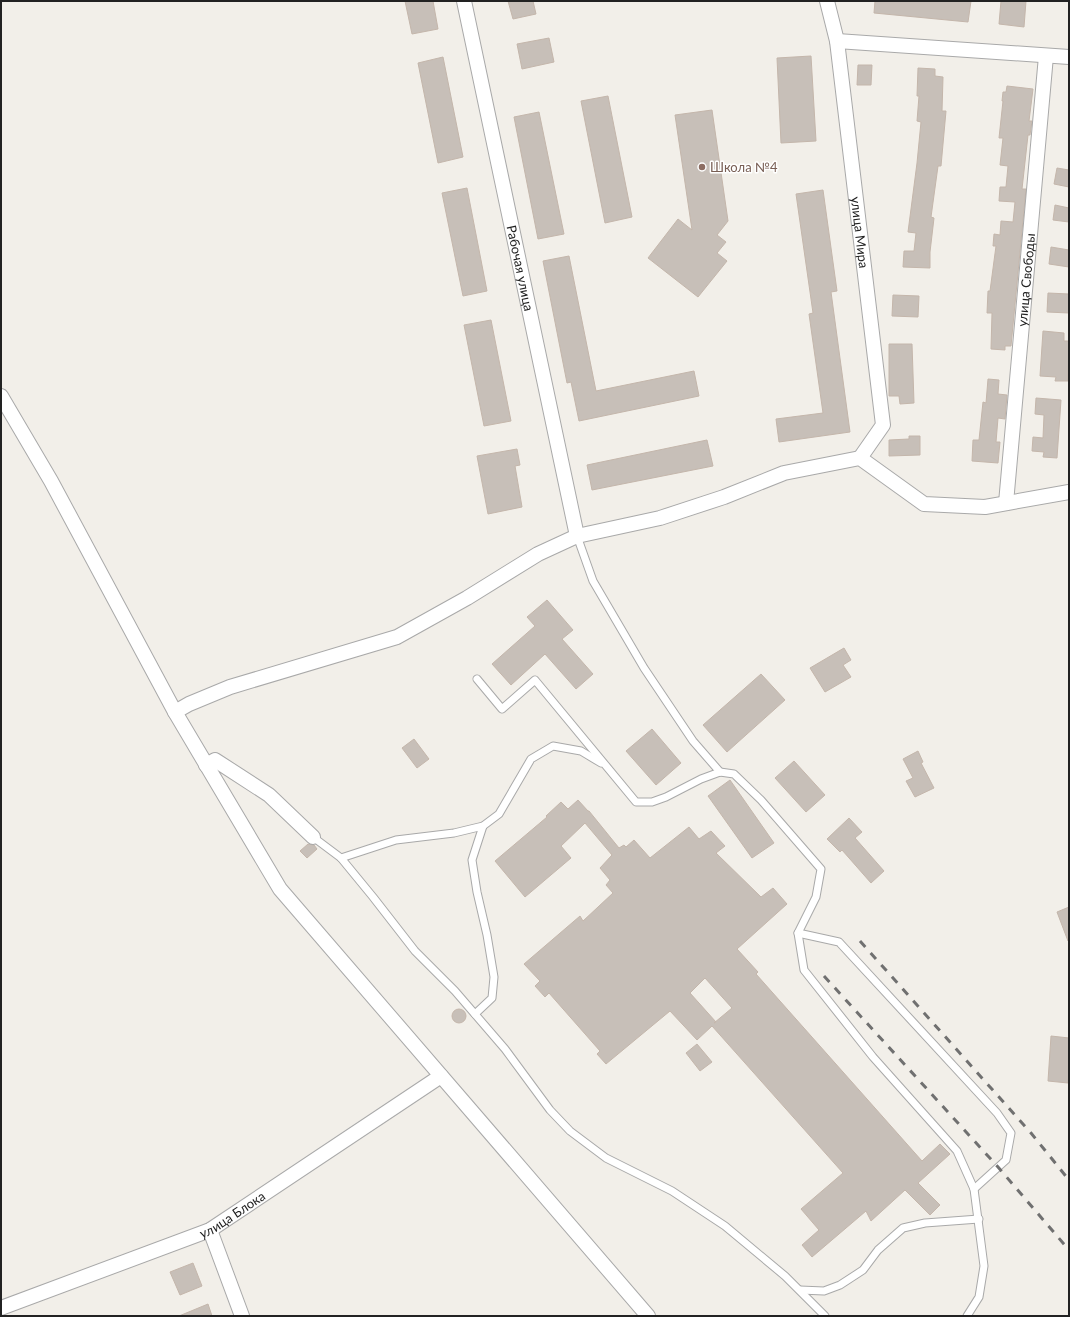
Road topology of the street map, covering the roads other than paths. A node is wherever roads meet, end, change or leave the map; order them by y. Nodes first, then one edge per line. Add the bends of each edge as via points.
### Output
1 (464, 1) edge
2 (827, 1) edge
3 (837, 40) junction
4 (1046, 56) junction
5 (1069, 57) edge
6 (1, 396) edge
7 (860, 458) junction
8 (1069, 492) edge
9 (1006, 503) junction
10 (577, 536) junction
11 (477, 679) dead end
12 (175, 712) junction
13 (206, 765) junction
14 (606, 766) junction
15 (720, 772) junction
16 (483, 826) junction
17 (313, 837) joint
18 (341, 858) junction
19 (798, 933) junction
20 (475, 1014) junction
21 (441, 1076) junction
22 (974, 1188) junction
23 (979, 1219) junction
24 (210, 1230) junction
25 (800, 1290) junction
26 (1, 1308) edge
27 (242, 1316) edge
28 (648, 1316) edge
29 (825, 1316) edge
30 (968, 1316) edge

1 - 10 street, Рабочая улица
2 - 3 street, улица Мира
3 - 4 street
3 - 7 street, улица Мира via 883,425
4 - 5 street
4 - 9 street, улица Свободы
6 - 12 street via 52,480
7 - 9 street via 924,504 985,507
7 - 10 street via 784,473 724,497 660,518
8 - 9 street
10 - 12 street via 538,554 397,637 230,687
10 - 15 lane via 593,581 644,668 693,740
11 - 14 lane via 502,709 535,680
12 - 13 street
13 - 17 street via 215,760 269,795
13 - 21 street via 280,889
14 - 15 lane via 636,802 652,802 666,797
14 - 16 lane via 581,751 553,746 531,759 499,814
15 - 19 lane via 734,774 761,800 821,869 816,897
16 - 18 lane via 454,833 396,840
16 - 20 lane via 472,860 494,976 492,998
17 - 18 lane
18 - 20 lane via 415,951
19 - 22 lane via 804,970 874,1057 957,1151
19 - 22 lane via 839,942 997,1113 1011,1133 1006,1160
20 - 25 lane via 505,1049 550,1110 570,1131 606,1158 672,1191 725,1226
21 - 24 street, улица Блока
21 - 28 street
22 - 23 lane
23 - 25 lane via 925,1223 903,1228 878,1250 863,1270 840,1285 824,1291
23 - 30 lane via 984,1266 979,1297
24 - 26 street, улица Блока
24 - 27 street
25 - 29 lane

